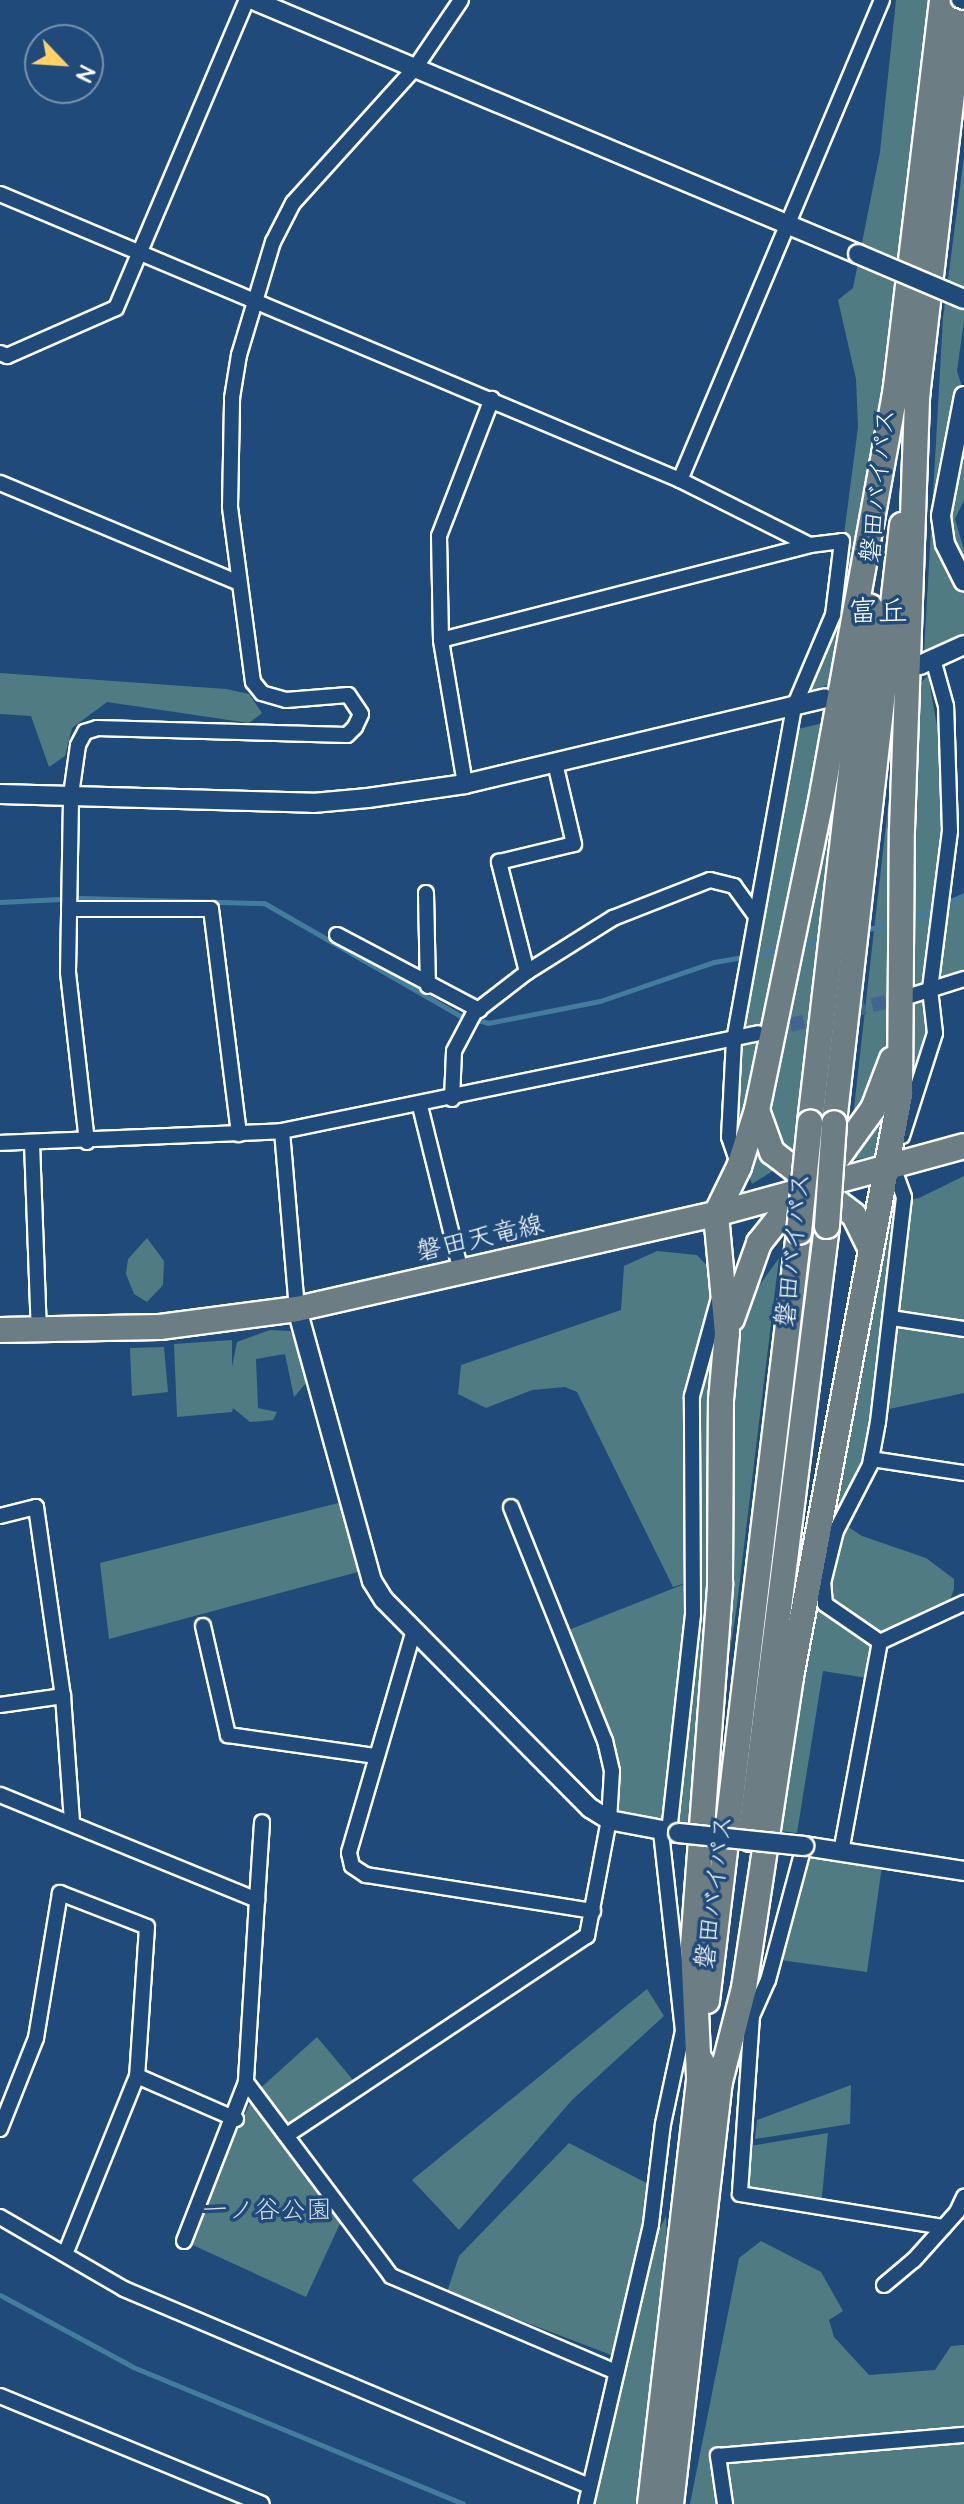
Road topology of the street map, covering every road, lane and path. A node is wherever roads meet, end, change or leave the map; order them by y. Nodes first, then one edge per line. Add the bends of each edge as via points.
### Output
1 (247, 0) edge
2 (253, 0) edge
3 (461, 0) edge
4 (882, 0) edge
5 (942, 0) edge
6 (962, 1) edge
7 (415, 68) junction
8 (0, 194) edge
9 (788, 226) junction
10 (139, 253) junction
11 (964, 299) edge
12 (257, 300) junction
13 (0, 353) edge
14 (907, 385) junction
15 (964, 396) edge
16 (492, 399) junction
17 (680, 480) junction
18 (0, 483) edge
19 (810, 545) junction
20 (964, 582) edge
21 (239, 583) junction
22 (441, 640) junction
23 (964, 645) edge
24 (926, 662) joint
25 (825, 698) dead end
26 (794, 707) junction
27 (555, 763) junction
28 (465, 784) junction
29 (0, 794) edge
30 (71, 795) junction
31 (426, 893) dead end
32 (69, 909) junction
33 (755, 915) junction
34 (337, 935) dead end
35 (527, 972) junction
36 (964, 979) edge
37 (428, 986) junction
38 (930, 989) junction
39 (910, 996) tunnel mouth
40 (477, 1012) junction
41 (758, 1033) tunnel mouth
42 (734, 1039) junction
43 (897, 1042) junction
44 (452, 1099) junction
45 (420, 1106) junction
46 (757, 1110) junction
47 (822, 1123) junction
48 (282, 1131) junction
49 (239, 1134) junction
50 (87, 1142) junction
51 (0, 1143) edge
52 (32, 1143) junction
53 (964, 1146) edge
54 (890, 1165) junction
55 (739, 1167) junction
56 (808, 1188) junction
57 (716, 1214) junction
58 (871, 1250) junction
59 (461, 1272) junction
60 (724, 1284) junction
61 (297, 1309) junction
62 (891, 1318) junction
63 (964, 1329) edge
64 (0, 1330) edge
65 (39, 1330) junction
66 (727, 1333) junction
67 (871, 1459) junction
68 (964, 1473) edge
69 (511, 1507) dead end
70 (0, 1516) edge
71 (964, 1603) edge
72 (203, 1626) dead end
73 (414, 1630) junction
74 (880, 1642) junction
75 (63, 1696) junction
76 (0, 1705) edge
77 (375, 1756) junction
78 (0, 1795) edge
79 (609, 1820) junction
80 (262, 1822) dead end
81 (72, 1823) junction
82 (670, 1832) junction
83 (804, 1846) junction
84 (841, 1852) junction
85 (964, 1871) edge
86 (257, 1900) junction
87 (593, 1911) junction
88 (137, 2076) junction
89 (709, 2080) junction
90 (246, 2082) junction
91 (236, 2119) junction
92 (0, 2129) edge
93 (287, 2135) junction
94 (964, 2197) edge
95 (0, 2217) edge
96 (943, 2227) junction
97 (184, 2241) dead end
98 (65, 2254) junction
99 (884, 2285) dead end
100 (616, 2372) junction
101 (0, 2396) edge
102 (964, 2435) edge
103 (589, 2486) junction
104 (234, 2498) edge
105 (262, 2504) edge
106 (586, 2504) edge
107 (650, 2504) edge
108 (671, 2504) edge
109 (725, 2504) edge

1 - 10 street
2 - 7 street
3 - 7 street
4 - 9 street
5 - 14 main road, 磐田バイパス
6 - 14 main road, 磐田バイパス
7 - 9 street
7 - 12 street via 293,203 273,242
8 - 10 street
9 - 11 street, bridge
9 - 17 street
10 - 12 street
10 - 13 street via 116,308 7,356
12 - 16 street
12 - 21 street via 239,355 229,438
14 - 43 main road
14 - 46 main road
14 - 47 main road, 磐田バイパス
15 - 20 street via 941,516 945,544
16 - 17 street
16 - 22 street via 439,536
17 - 19 street
18 - 21 street
19 - 22 street
19 - 26 street via 842,541 839,592
21 - 30 street via 253,682 262,693 286,700 348,695 361,714 355,727 347,735 97,728 85,732 78,745
22 - 28 street
23 - 24 street
24 - 38 street via 946,706 950,748
25 - 26 street
26 - 27 street
26 - 33 street
27 - 28 street
27 - 35 street via 574,844 499,862
28 - 30 street via 313,803
29 - 30 street
30 - 32 street
31 - 37 street
32 - 49 street via 211,909
32 - 50 street via 71,1026
33 - 35 street via 734,886 699,883 613,918
33 - 42 street
34 - 37 street
35 - 40 street
36 - 38 street
37 - 40 street
38 - 39 street
38 - 54 street via 935,1033
40 - 44 street via 464,1026 454,1051
41 - 42 street
42 - 44 street
42 - 55 street via 729,1137
43 - 54 main road via 900,1095
43 - 56 main road via 873,1109 848,1149
44 - 45 street
45 - 48 street
45 - 59 street
46 - 55 main road
46 - 56 main road via 772,1152
47 - 89 main road, 磐田バイパス, bridge via 799,1232
47 - 89 main road, 磐田バイパス, bridge via 827,1226
48 - 49 street
48 - 61 street
49 - 50 street
50 - 52 street
51 - 52 street
52 - 65 street
53 - 54 main road, 磐田天竜線
54 - 56 main road, 磐田天竜線
54 - 58 main road
54 - 62 street via 904,1197
55 - 57 main road
56 - 57 main road, 磐田天竜線
56 - 58 main road via 854,1215
56 - 66 main road via 759,1243
57 - 59 main road, 磐田天竜線
57 - 60 main road
58 - 89 main road via 794,1662 744,1988
59 - 61 main road, 磐田天竜線
60 - 66 main road
60 - 82 street via 692,1396 693,1614
61 - 65 main road, 磐田天竜線 via 160,1327
61 - 73 street via 372,1581
62 - 63 street
62 - 67 street
64 - 65 main road, 磐田天竜線
66 - 89 main road via 721,1400 720,1583 693,1946
67 - 68 street
67 - 74 street via 836,1531 823,1583 825,1604
69 - 79 street via 605,1741 612,1771
70 - 75 street via 36,1507
71 - 74 street
72 - 77 street via 228,1735
73 - 77 street
73 - 79 street via 590,1808
74 - 84 street
75 - 76 street
75 - 81 street
77 - 87 street via 349,1853 352,1866 366,1875
78 - 81 street
79 - 82 street
79 - 87 street
80 - 86 street
81 - 86 street
82 - 83 street, bridge
82 - 100 street via 683,2031 663,2124 651,2224
83 - 84 street
83 - 96 street via 768,1980 752,2016 740,2194
84 - 85 street
86 - 90 street
87 - 93 street via 587,1936
88 - 91 street
88 - 92 street via 147,1927 60,1893 36,2038
88 - 98 street
89 - 107 main road, 磐田バイパス
89 - 108 main road, 磐田バイパス
90 - 91 street
90 - 93 street
91 - 97 street
93 - 100 street via 391,2276
94 - 96 street
95 - 98 street
96 - 99 street
98 - 103 street via 124,2289
100 - 103 street
101 - 104 street
102 - 109 street via 718,2456
103 - 106 street
104 - 105 street

